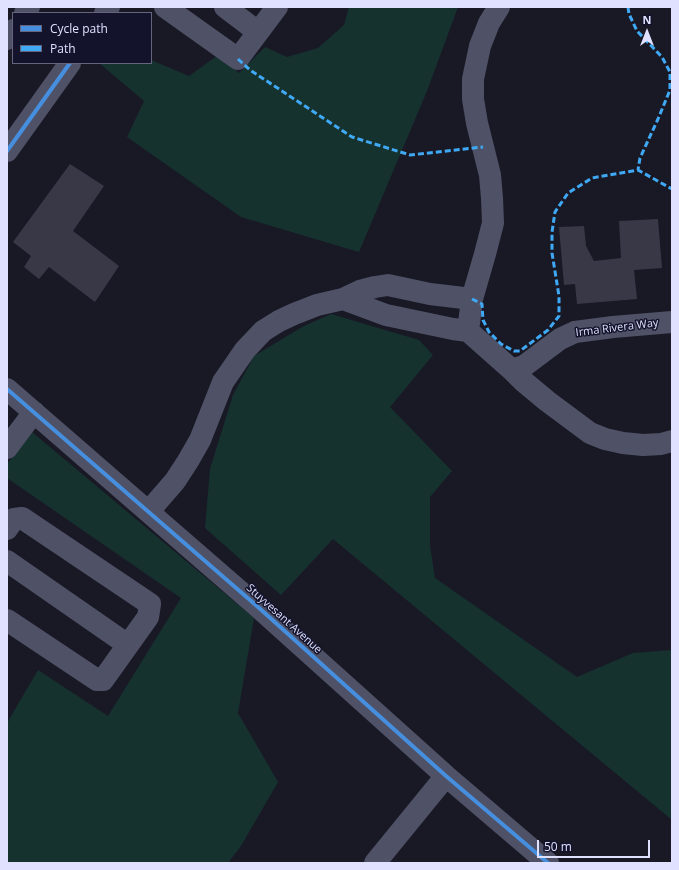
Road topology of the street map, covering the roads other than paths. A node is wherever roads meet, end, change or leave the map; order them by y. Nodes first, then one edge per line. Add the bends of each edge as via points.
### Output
1 (165, 7) edge
2 (225, 7) edge
3 (277, 7) edge
4 (500, 7) edge
5 (258, 32) junction
6 (69, 64) edge
7 (7, 151) edge
8 (343, 299) junction
9 (472, 299) junction
10 (672, 322) edge
11 (468, 331) junction
12 (512, 370) junction
13 (7, 388) edge
14 (34, 412) junction
15 (672, 441) edge
16 (7, 448) edge
17 (149, 511) junction
18 (14, 524) edge
19 (7, 561) edge
20 (7, 620) edge
21 (128, 645) junction
22 (446, 776) junction
23 (375, 863) edge
24 (548, 863) edge

1 - 5 street via 238,59
2 - 5 street
3 - 5 street
4 - 9 street via 489,23 480,46 473,79 476,123 490,175 493,223
6 - 7 street
8 - 9 street via 360,291 388,285
8 - 11 street via 386,315
8 - 17 street via 318,305 279,321 263,331 245,350 223,382 200,440 188,461 175,481
9 - 11 street
10 - 12 street, Irma Rivera Way via 575,332 560,339 524,366
11 - 12 street
12 - 15 street via 522,381 590,433 605,439 643,445
13 - 14 street, Stuyvesant Avenue
14 - 16 street
14 - 17 street, Stuyvesant Avenue
17 - 22 street, Stuyvesant Avenue
18 - 21 street via 150,604 148,617
19 - 21 street
20 - 21 street via 97,680 103,680
22 - 23 street
22 - 24 street, Stuyvesant Avenue

